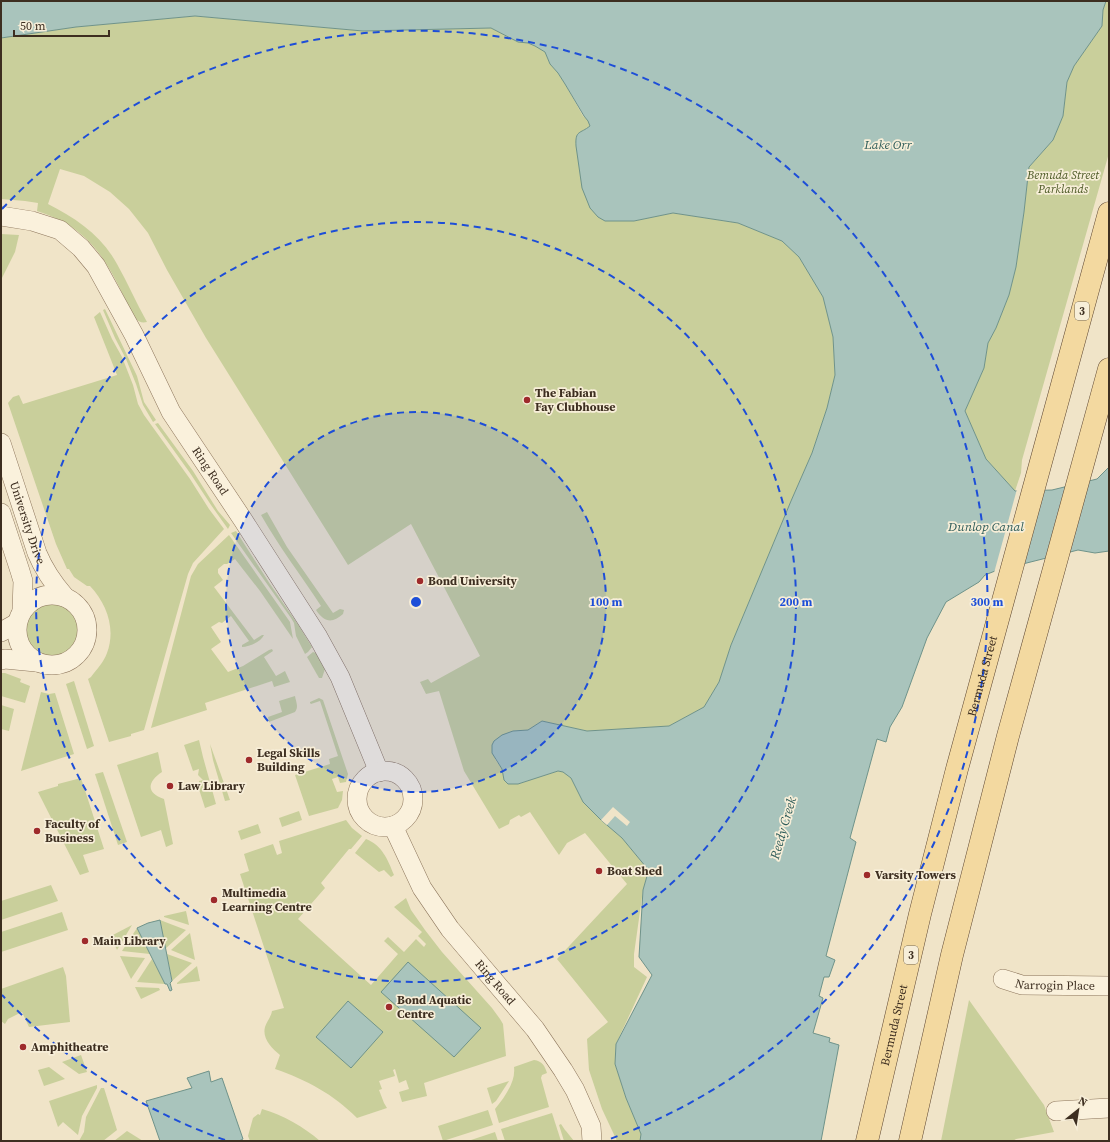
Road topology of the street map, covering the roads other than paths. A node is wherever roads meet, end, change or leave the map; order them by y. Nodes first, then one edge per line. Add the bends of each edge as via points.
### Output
1 (1109, 213) edge
2 (1, 216) edge
3 (1109, 369) edge
4 (1, 443) edge
5 (1, 512) edge
6 (65, 597) junction
7 (13, 622) edge
8 (1, 660) edge
9 (36, 662) junction
10 (379, 772) junction
11 (394, 826) junction
12 (1003, 979) dead end
13 (1109, 986) edge
14 (1109, 1108) edge
15 (1056, 1111) dead end
16 (592, 1141) edge
17 (867, 1141) edge
18 (910, 1141) edge

1 - 17 main road, Bermuda Street / 3 via 957,769
2 - 10 street, Ring Road via 32,221 60,230 81,248 96,266 134,335 171,412 318,637 340,677
3 - 18 main road via 1008,736 952,955
4 - 6 street, University Drive via 37,553 52,581
5 - 7 street, University Drive via 23,581
6 - 7 street via 46,595 37,598 29,603
6 - 9 street, University Drive via 74,602 86,620 86,641 81,651 64,664 53,666
7 - 9 street, University Drive via 22,649
8 - 9 street, University Drive
10 - 11 street via 396,774 410,787 412,805 408,814
10 - 11 street via 363,782 358,790 358,806 369,822 378,826
11 - 16 street, Ring Road via 422,888 450,929 535,1029 563,1070 591,1126
12 - 13 street, Narrogin Place via 1022,985
14 - 15 street

